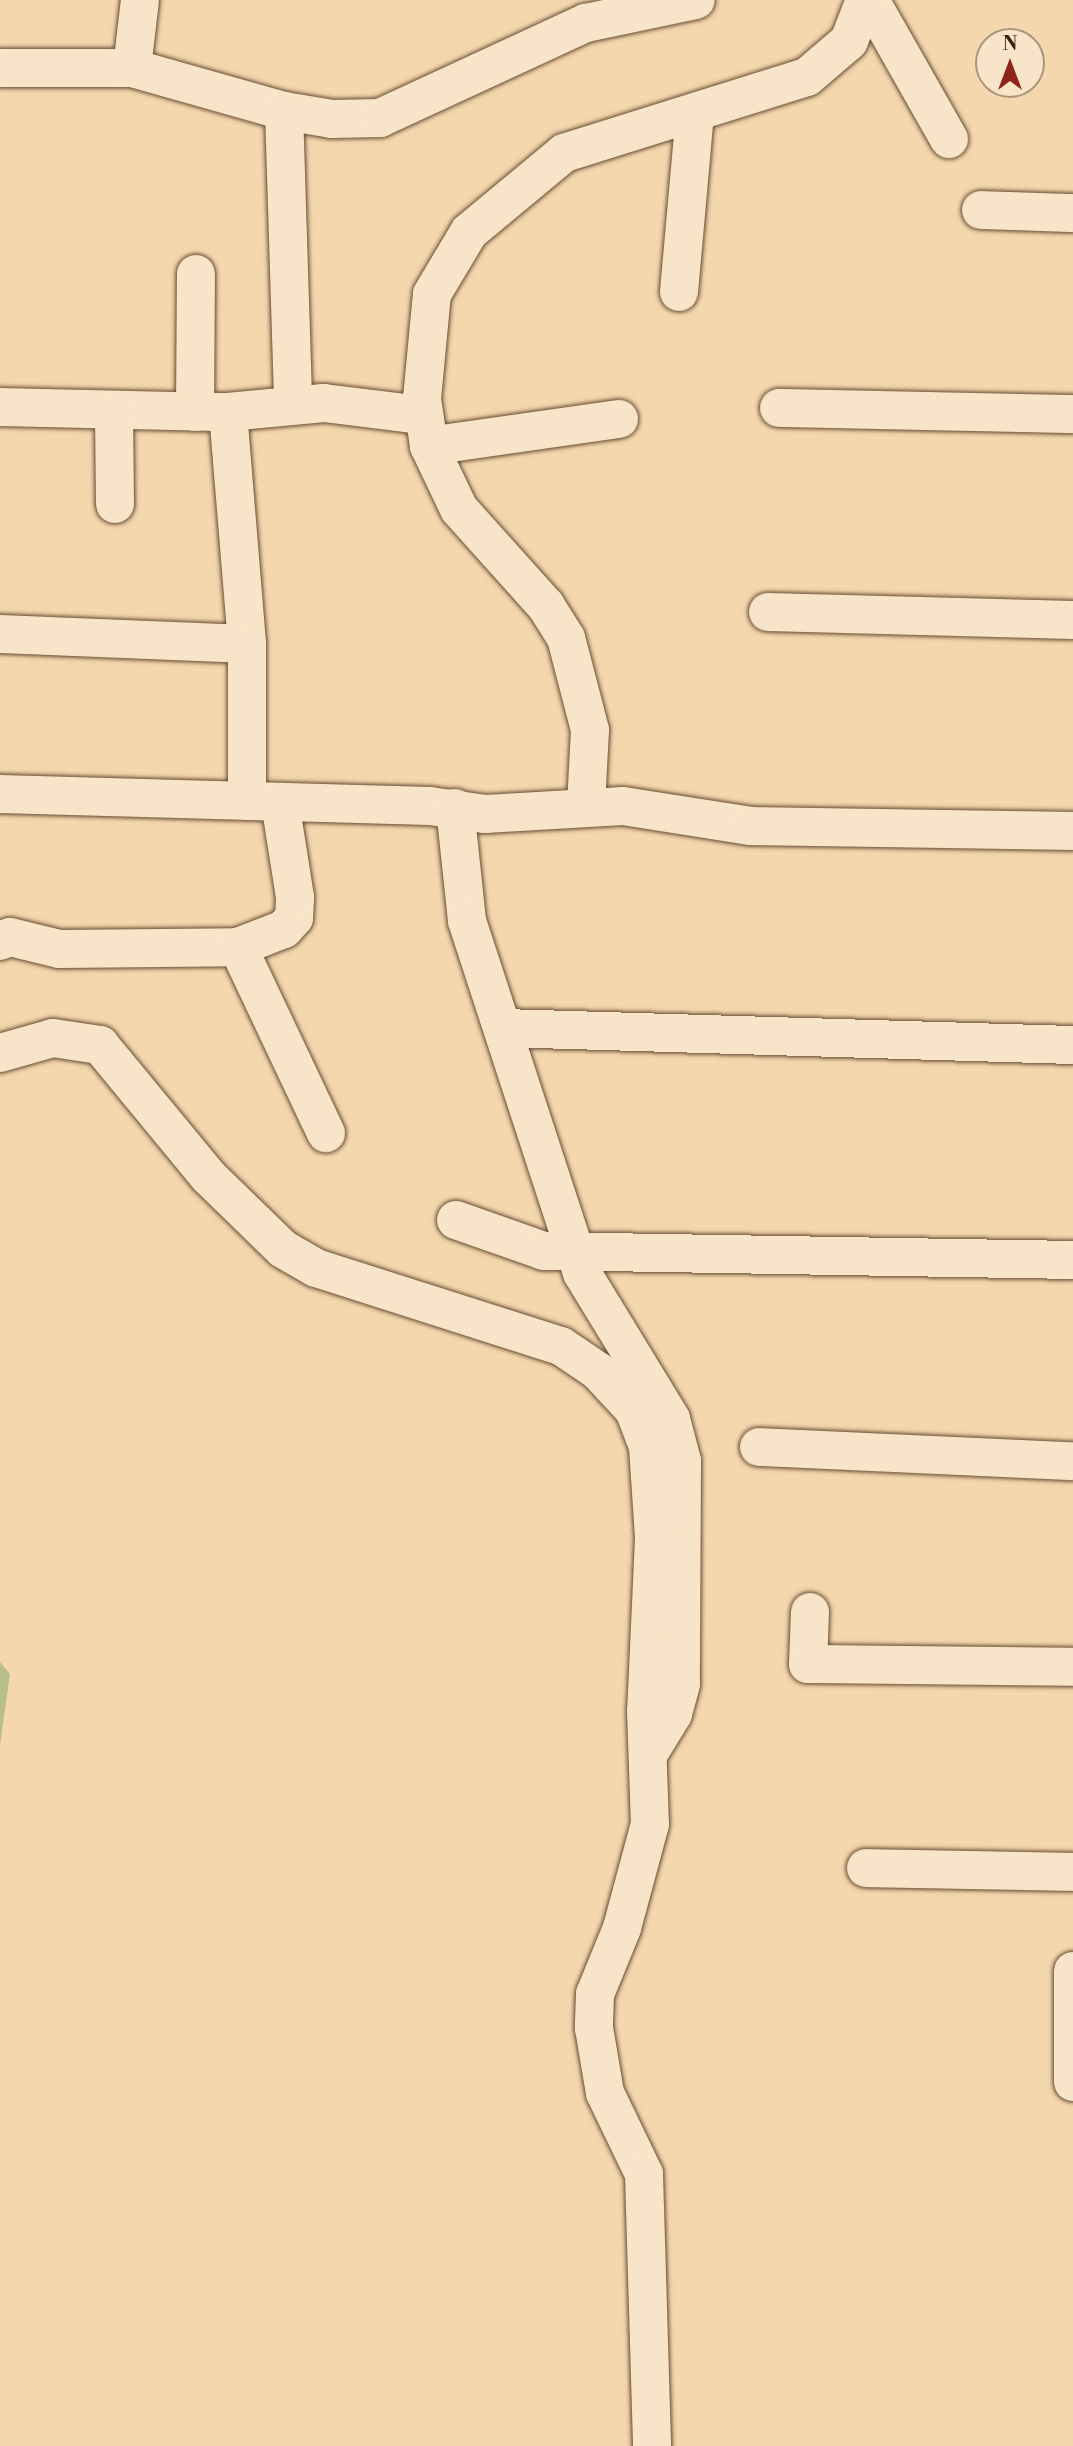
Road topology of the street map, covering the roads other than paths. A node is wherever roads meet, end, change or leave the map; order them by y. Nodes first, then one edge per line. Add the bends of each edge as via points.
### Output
1 (140, 0) edge
2 (696, 0) edge
3 (865, 0) edge
4 (870, 0) edge
5 (0, 68) edge
6 (132, 68) junction
7 (284, 111) junction
8 (695, 113) junction
9 (948, 139) dead end
10 (981, 210) dead end
11 (1073, 213) edge
12 (196, 274) dead end
13 (679, 292) dead end
14 (293, 404) junction
15 (0, 407) edge
16 (779, 408) dead end
17 (114, 410) junction
18 (211, 412) junction
19 (1073, 414) edge
20 (619, 419) dead end
21 (426, 431) junction
22 (115, 504) dead end
23 (768, 612) dead end
24 (1073, 620) edge
25 (0, 634) edge
26 (247, 644) junction
27 (0, 794) edge
28 (263, 802) junction
29 (586, 806) junction
30 (455, 808) junction
31 (1073, 831) edge
32 (0, 941) edge
33 (238, 947) junction
34 (503, 1028) junction
35 (1073, 1045) edge
36 (0, 1053) edge
37 (326, 1133) dead end
38 (456, 1220) dead end
39 (575, 1248) junction
40 (1073, 1260) edge
41 (759, 1447) dead end
42 (1073, 1461) edge
43 (810, 1612) dead end
44 (1073, 1667) edge
45 (649, 1753) junction
46 (866, 1868) dead end
47 (1073, 1872) edge
48 (1073, 1991) edge
49 (1073, 2081) edge
50 (652, 2446) edge

1 - 6 street
2 - 7 street via 586,23 380,118 332,120
3 - 8 street via 849,41 807,77
4 - 9 street
5 - 6 street
6 - 7 street
7 - 14 street
8 - 13 street
8 - 21 street via 564,153 469,232 432,294
10 - 11 street
12 - 18 street
14 - 18 street
14 - 21 street
15 - 17 street
16 - 19 street
17 - 18 street
17 - 22 street
18 - 26 street
20 - 21 street
21 - 29 street via 459,509 546,606 566,638 590,730
23 - 24 street
25 - 26 street
26 - 28 street
27 - 28 street
28 - 30 street
28 - 33 street via 294,918 284,929
29 - 30 street via 524,814
29 - 31 street via 685,812 751,827
30 - 34 street via 461,890
32 - 33 street via 10,937 60,948
33 - 37 street
34 - 35 street
34 - 39 street
36 - 45 street via 53,1038 100,1045 209,1177 283,1249 316,1268 561,1346 598,1371 634,1410 648,1447 654,1538
38 - 39 street via 544,1251
39 - 40 street
39 - 45 street via 582,1273 671,1419 682,1461 681,1684 673,1714
41 - 42 street
43 - 44 street via 808,1664
45 - 50 street via 648,1847 595,1994 594,2028 605,2093 644,2174
46 - 47 street
48 - 49 street

